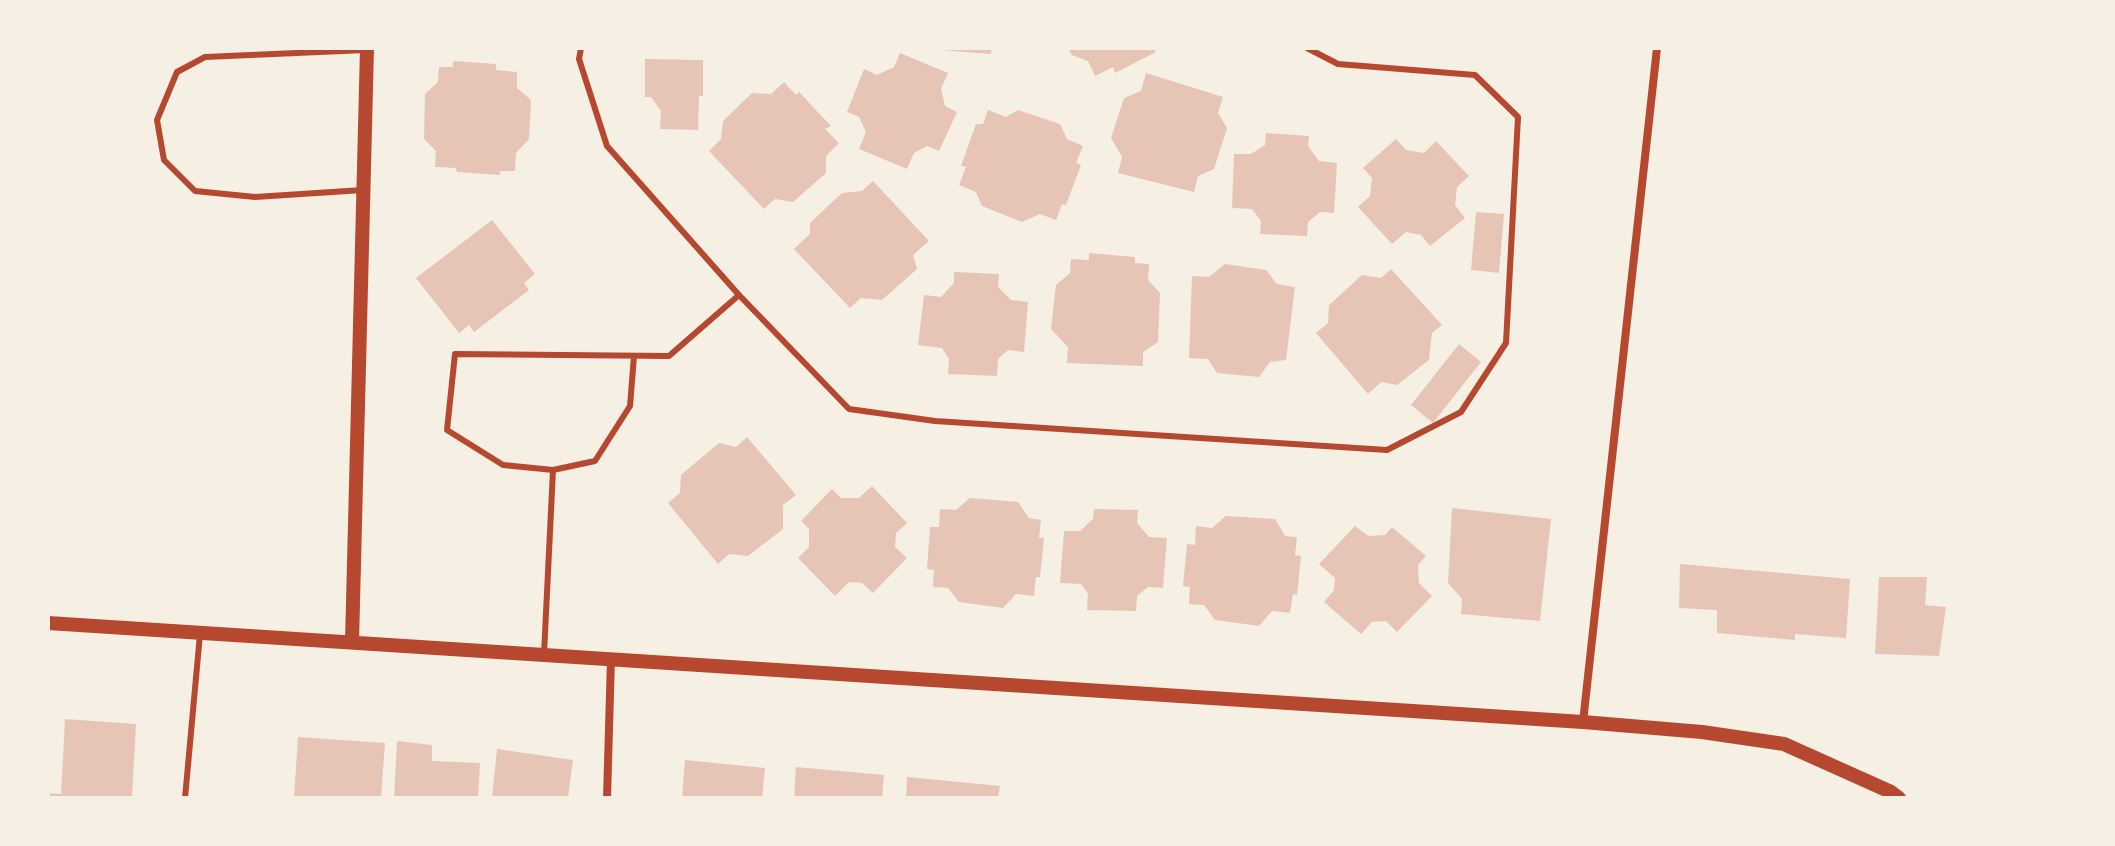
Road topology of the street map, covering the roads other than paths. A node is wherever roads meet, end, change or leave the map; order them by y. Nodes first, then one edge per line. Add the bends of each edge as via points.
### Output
1 (581, 48) edge
2 (1307, 48) edge
3 (1657, 48) edge
4 (367, 49) edge
5 (363, 190) junction
6 (739, 295) junction
7 (634, 356) junction
8 (553, 470) junction
9 (48, 623) edge
10 (200, 632) junction
11 (352, 642) junction
12 (544, 654) junction
13 (611, 659) junction
14 (1583, 722) junction
15 (185, 798) edge
16 (607, 798) edge
17 (1899, 798) edge

1 - 6 lane via 579,59 607,146
2 - 6 lane via 1338,64 1475,75 1518,117 1506,343 1461,412 1387,450 935,421 849,409
3 - 14 street
4 - 5 street
4 - 5 lane via 205,57 177,72 157,120 164,160 195,191 255,197
5 - 11 street
6 - 7 lane via 669,356
7 - 8 lane via 630,406 595,461
7 - 8 lane via 455,354 447,430 503,465
8 - 12 lane
9 - 10 street
10 - 11 street
10 - 15 lane
11 - 12 street
12 - 13 street
13 - 14 street
13 - 16 street
14 - 17 street via 1784,744

